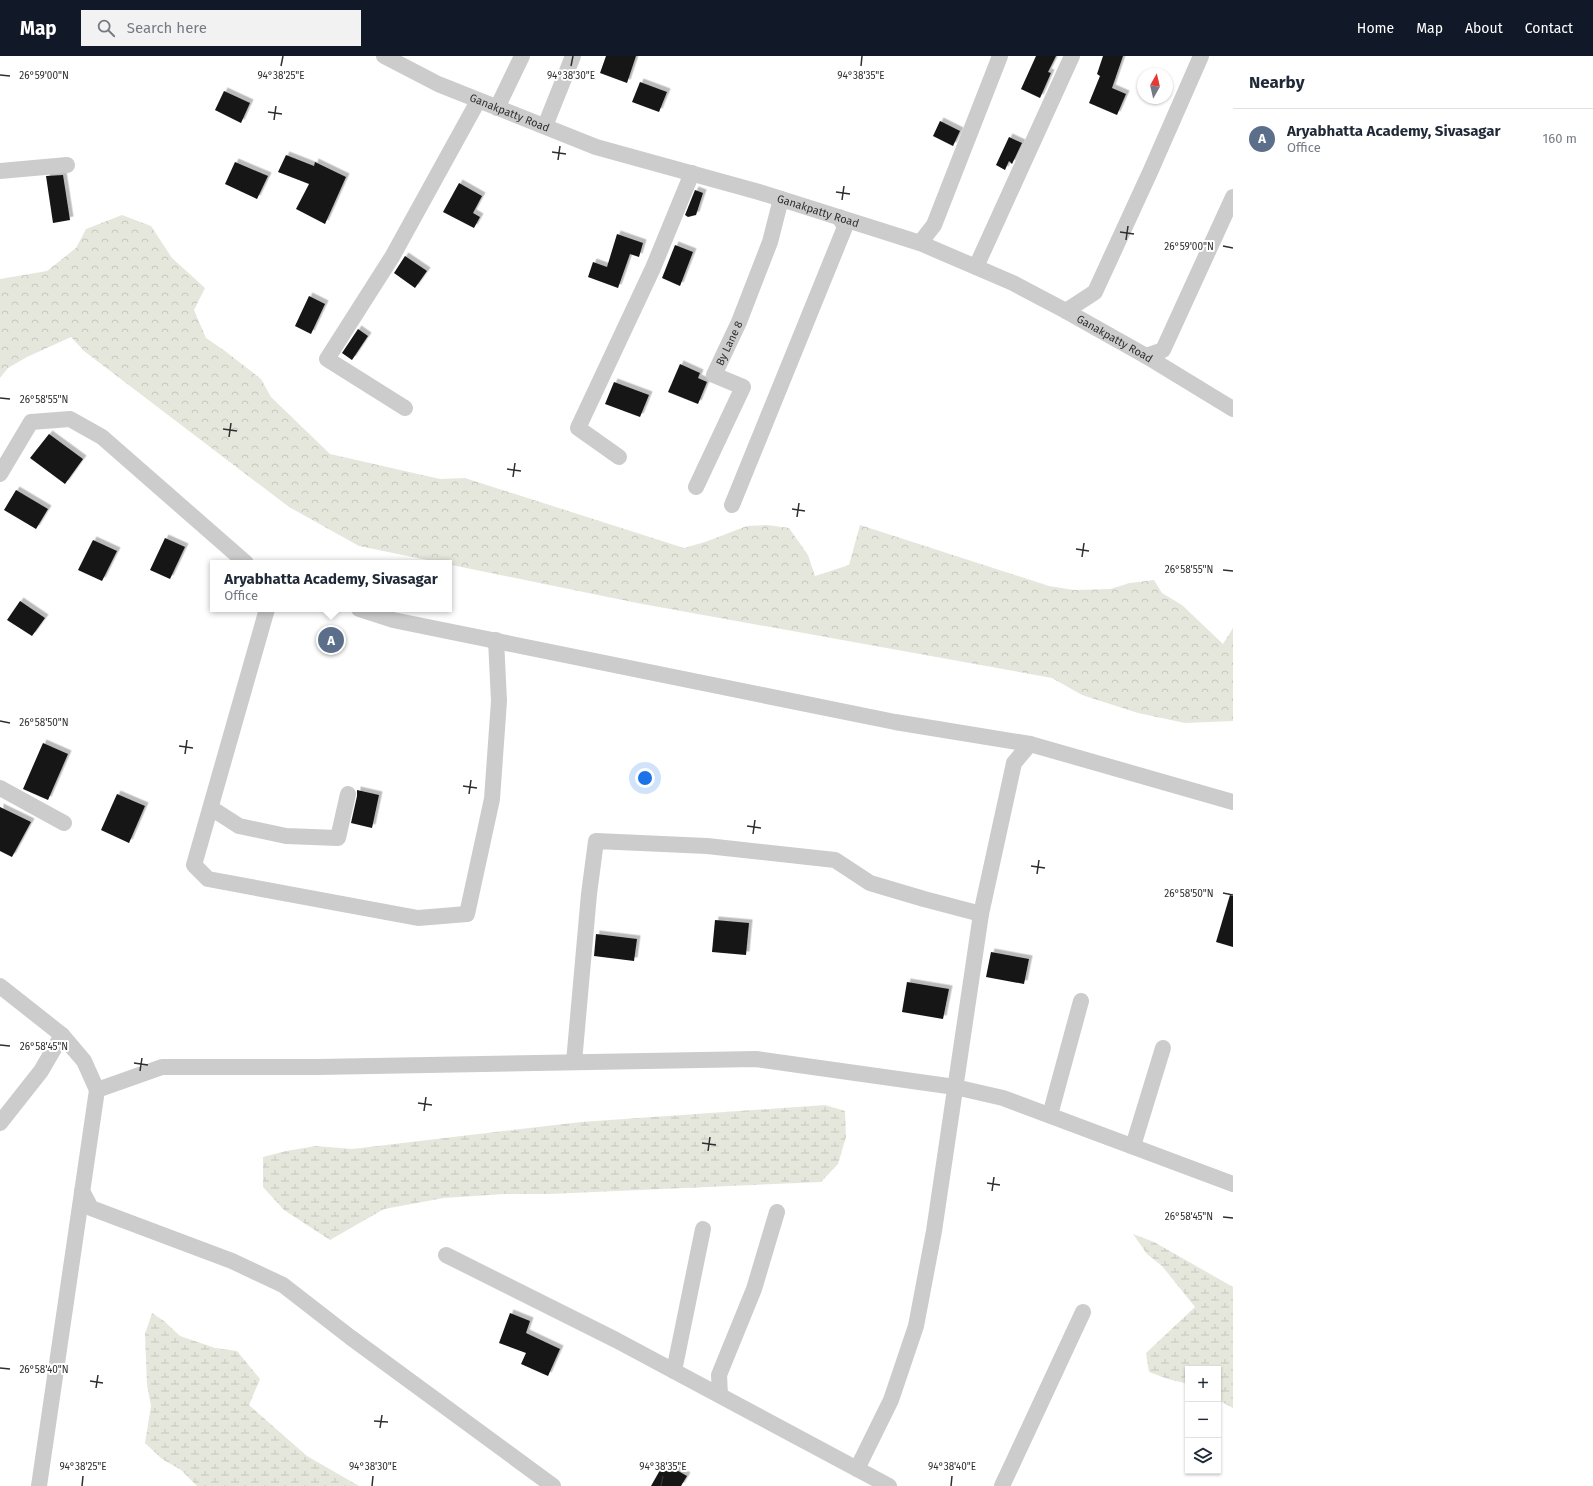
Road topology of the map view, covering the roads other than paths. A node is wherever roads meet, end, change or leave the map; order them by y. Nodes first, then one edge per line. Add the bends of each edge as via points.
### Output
1 (384, 56) edge
2 (522, 56) edge
3 (573, 56) edge
4 (1000, 56) edge
5 (1072, 56) edge
6 (1201, 56) edge
7 (478, 101) junction
8 (497, 108) junction
9 (545, 126) junction
10 (67, 165) dead end
11 (0, 171) edge
12 (692, 173) junction
13 (1233, 197) edge
14 (781, 199) junction
15 (839, 218) junction
16 (920, 243) junction
17 (976, 267) junction
18 (1066, 311) junction
19 (1146, 356) junction
20 (405, 408) dead end
21 (1233, 409) edge
22 (619, 457) dead end
23 (0, 474) edge
24 (696, 487) dead end
25 (732, 506) dead end
26 (243, 560) edge
27 (266, 612) edge
28 (368, 612) edge
29 (496, 640) junction
30 (1030, 744) junction
31 (0, 788) edge
32 (348, 794) dead end
33 (1233, 802) edge
34 (211, 808) junction
35 (64, 823) dead end
36 (981, 914) junction
37 (0, 986) edge
38 (1081, 1001) dead end
39 (62, 1035) junction
40 (1164, 1048) dead end
41 (574, 1062) junction
42 (956, 1087) junction
43 (97, 1090) junction
44 (1050, 1116) junction
45 (0, 1123) edge
46 (1133, 1146) junction
47 (1233, 1184) edge
48 (82, 1191) junction
49 (777, 1212) dead end
50 (703, 1228) dead end
51 (446, 1255) dead end
52 (1083, 1312) dead end
53 (674, 1371) junction
54 (720, 1395) junction
55 (857, 1468) junction
56 (39, 1486) edge
57 (553, 1486) edge
58 (888, 1486) edge
59 (1002, 1486) edge

1 - 7 street, Ganakpatty Road
2 - 8 street
3 - 9 street
4 - 16 street via 934,225
5 - 17 street
6 - 18 street via 1095,292
7 - 8 street, Ganakpatty Road
7 - 20 street via 392,258 327,359
8 - 9 street, Ganakpatty Road
9 - 12 street, Ganakpatty Road via 596,147
10 - 11 street
12 - 14 street, Ganakpatty Road
12 - 22 street via 653,268 578,428
13 - 19 street via 1163,350
14 - 15 street, Ganakpatty Road
14 - 24 street, By Lane 8 via 770,242 739,322 714,375 743,387
15 - 16 street, Ganakpatty Road
15 - 25 street via 845,227
16 - 17 street, Ganakpatty Road
17 - 18 street, Ganakpatty Road
18 - 19 street, Ganakpatty Road
19 - 21 street, Ganakpatty Road
23 - 26 street via 31,422 70,419 102,437
27 - 34 street
28 - 29 street via 393,620
29 - 30 street via 895,722
29 - 34 street via 499,701 492,799 467,914 418,918 208,879 194,865
30 - 33 street
30 - 36 street via 1014,763
31 - 35 street
32 - 34 street via 338,838 286,836 239,826
36 - 41 street via 870,884 834,860 707,846 596,841
36 - 42 street
37 - 39 street
38 - 44 street
39 - 43 street via 84,1061
39 - 45 street via 41,1071
40 - 46 street
41 - 42 street via 756,1059
41 - 43 street via 162,1067
42 - 44 street via 1003,1098
42 - 55 street via 934,1232 916,1326 892,1400
43 - 48 street
44 - 46 street
46 - 47 street
48 - 56 street
48 - 57 street via 91,1208 232,1261 283,1285
49 - 54 street via 754,1289 719,1375
50 - 53 street
51 - 53 street
52 - 59 street
53 - 54 street
54 - 55 street
55 - 58 street

